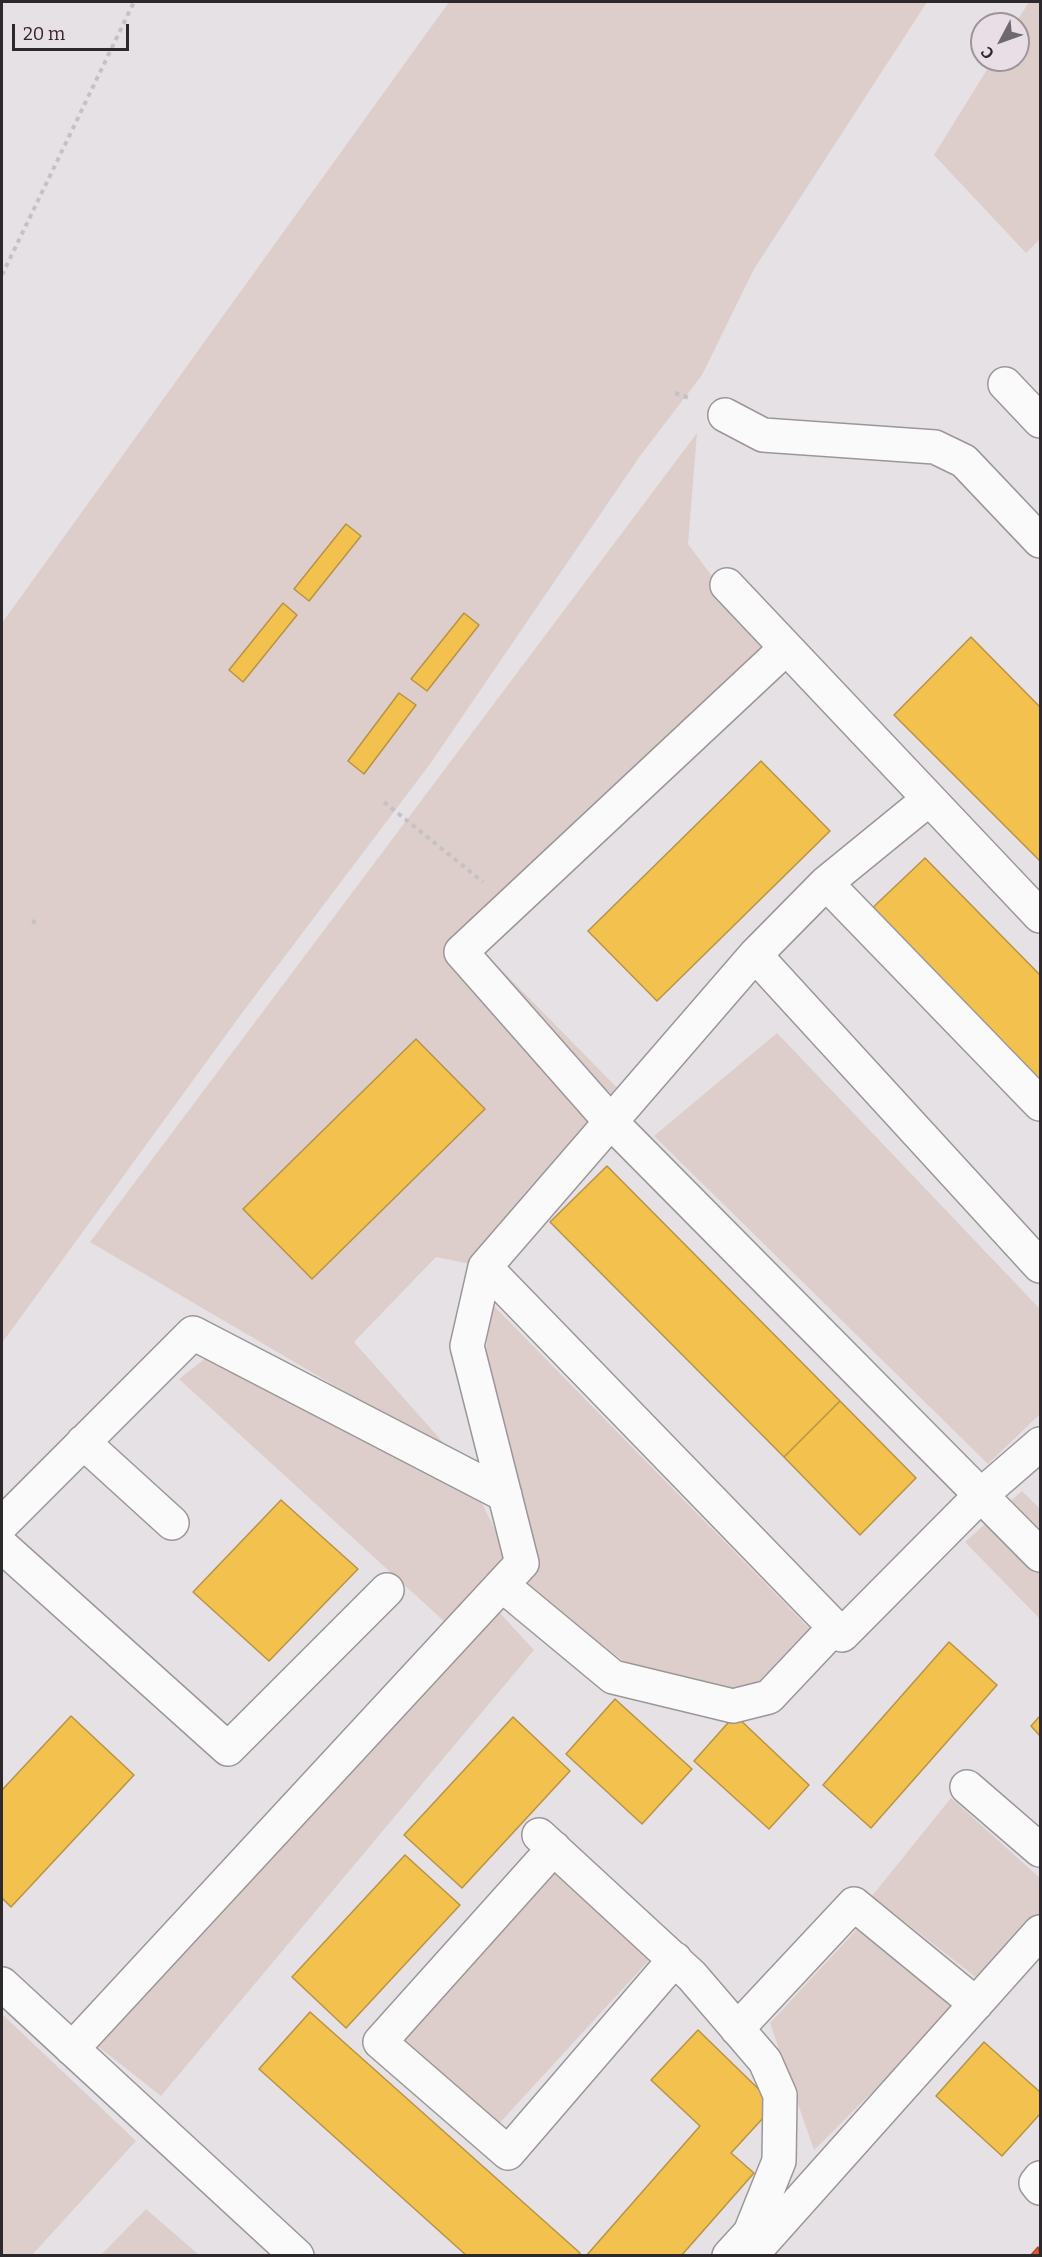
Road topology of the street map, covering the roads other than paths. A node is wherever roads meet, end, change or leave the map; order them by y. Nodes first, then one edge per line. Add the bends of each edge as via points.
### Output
1 (1005, 384) dead end
2 (725, 415) dead end
3 (1041, 421) edge
4 (1041, 541) edge
5 (727, 585) dead end
6 (786, 648) junction
7 (929, 799) junction
8 (826, 883) junction
9 (1041, 916) edge
10 (755, 955) junction
11 (1041, 1104) edge
12 (610, 1122) junction
13 (1041, 1266) edge
14 (484, 1267) junction
15 (83, 1442) junction
16 (1041, 1444) edge
17 (505, 1495) junction
18 (980, 1496) junction
19 (172, 1523) dead end
20 (2, 1524) edge
21 (2, 1546) edge
22 (1041, 1555) edge
23 (502, 1585) junction
24 (387, 1590) dead end
25 (835, 1628) junction
26 (967, 1787) dead end
27 (1041, 1850) edge
28 (1041, 1932) edge
29 (675, 1959) junction
30 (2, 1984) edge
31 (976, 2004) junction
32 (737, 2029) junction
33 (72, 2049) junction
34 (1041, 2178) edge
35 (1041, 2188) edge
36 (755, 2247) edge
37 (297, 2256) edge

1 - 3 street
2 - 4 street via 763,435 935,447 964,461
5 - 6 street
6 - 7 street
6 - 12 street via 461,952
7 - 8 street
7 - 9 street
8 - 10 street
8 - 11 street
10 - 12 street
10 - 13 street
12 - 14 street
12 - 18 street
14 - 17 street via 467,1346
14 - 25 street
15 - 17 street via 193,1333
15 - 19 street
15 - 20 street
16 - 18 street
17 - 23 street via 522,1563
18 - 22 street
18 - 25 street via 842,1635
21 - 24 street via 228,1749
23 - 25 street via 613,1677 733,1706 769,1697
23 - 33 street
26 - 27 street
28 - 31 street
29 - 29 street via 546,1841 380,2042 508,2153
29 - 32 street
30 - 33 street
31 - 32 street via 854,1904
31 - 36 street
32 - 36 street via 765,2061 780,2095 779,2162
33 - 37 street
34 - 35 street via 1036,2183

